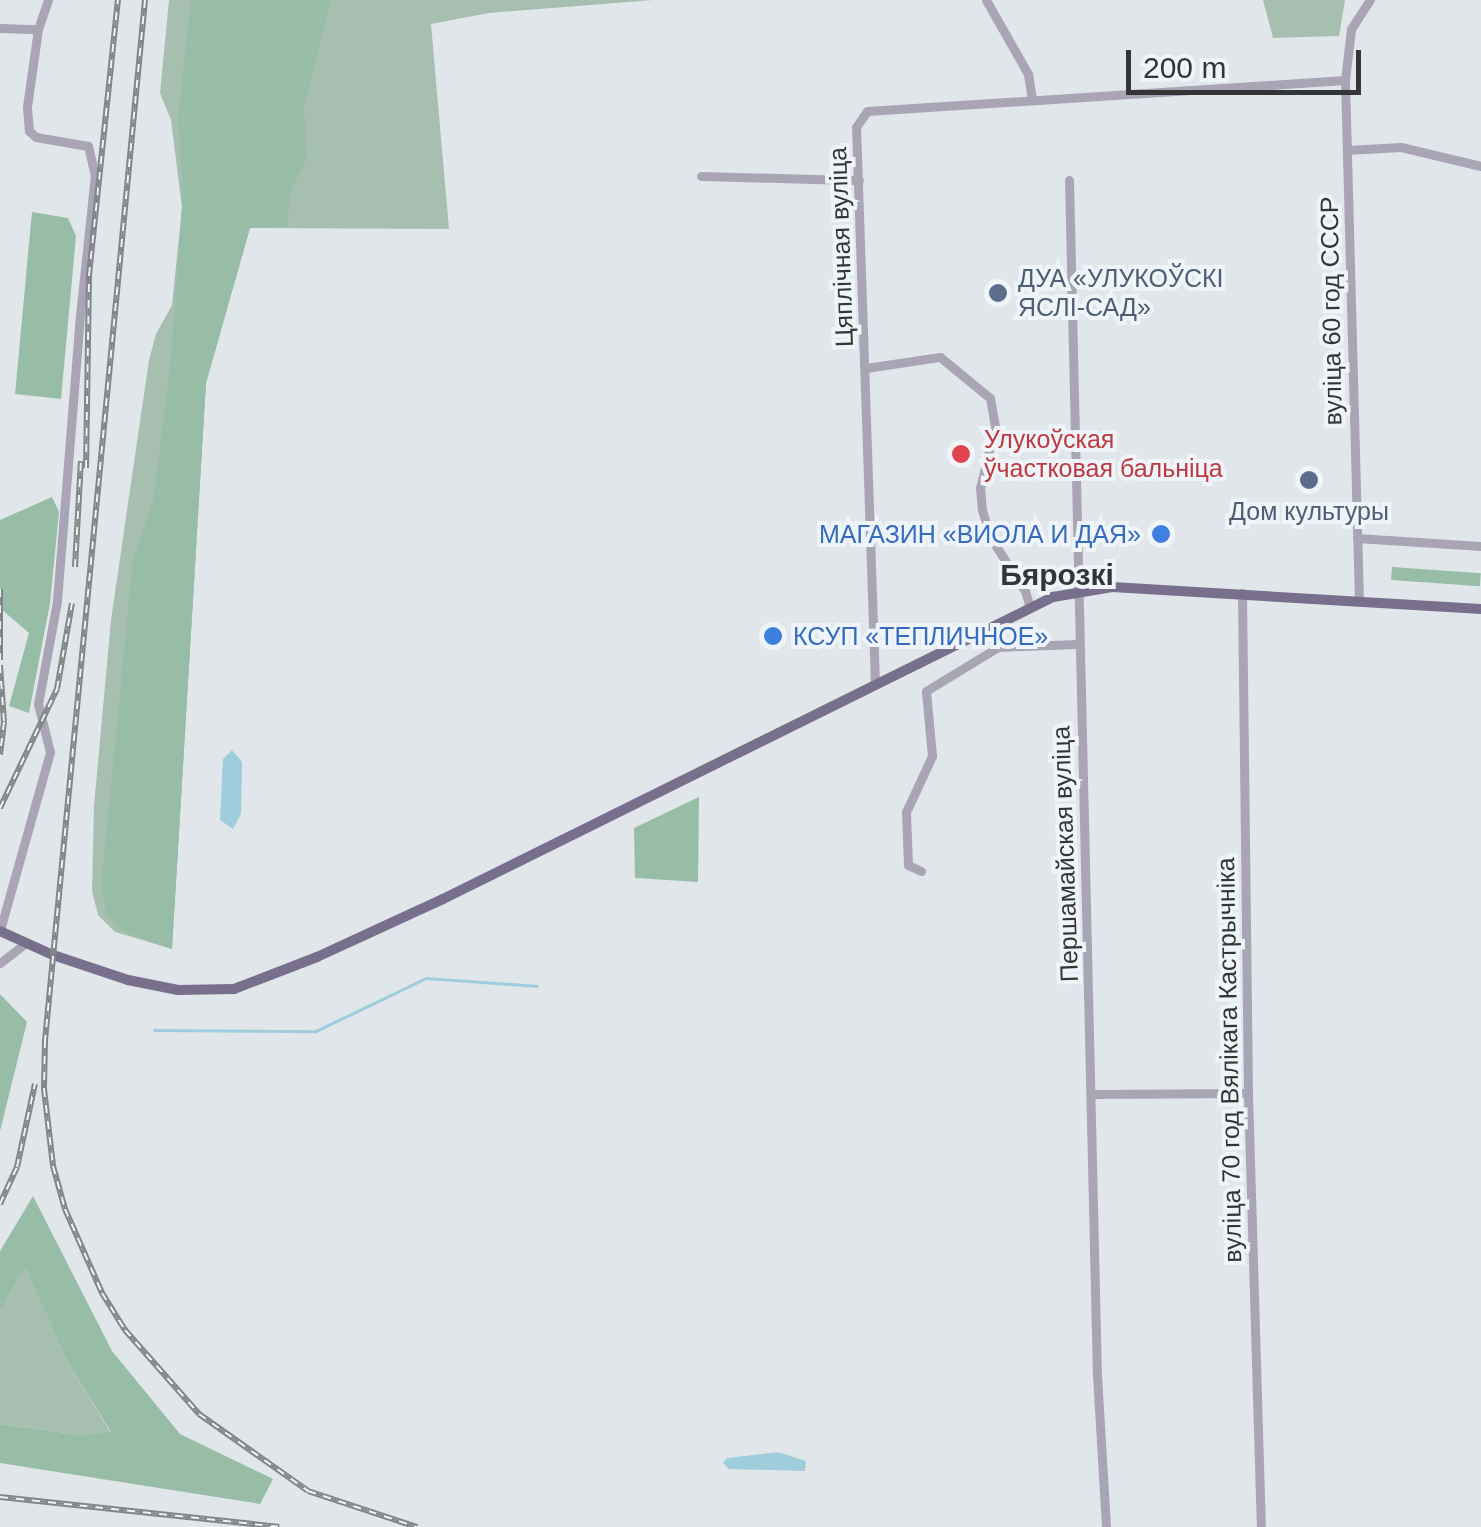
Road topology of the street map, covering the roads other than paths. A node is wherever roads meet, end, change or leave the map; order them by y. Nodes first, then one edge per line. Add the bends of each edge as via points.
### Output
1 (48, 0) edge
2 (986, 0) edge
3 (1370, 0) edge
4 (0, 28) edge
5 (38, 29) junction
6 (1346, 80) junction
7 (1032, 100) junction
8 (1347, 150) junction
9 (1481, 166) edge
10 (701, 176) dead end
11 (859, 180) junction
12 (1069, 180) dead end
13 (866, 368) junction
14 (1356, 538) junction
15 (1481, 546) edge
16 (1078, 590) junction
17 (1242, 593) junction
18 (1358, 601) junction
19 (1030, 606) junction
20 (1481, 609) edge
21 (1078, 644) junction
22 (875, 684) junction
23 (920, 871) dead end
24 (0, 931) edge
25 (24, 944) junction
26 (0, 963) edge
27 (1248, 1093) junction
28 (1093, 1094) junction
29 (1106, 1527) edge
30 (1261, 1527) edge

1 - 5 street
2 - 7 street via 1028,74
3 - 6 street, вуліца 60 год СССР via 1355,20
4 - 5 street
5 - 24 street via 30,131 88,146 96,176 57,601 38,704 50,752
6 - 7 street, Цяплічная вуліца
6 - 8 street, вуліца 60 год СССР
7 - 11 street, Цяплічная вуліца via 867,111 856,127
8 - 9 street via 1382,146
8 - 14 street, вуліца 60 год СССР
10 - 11 street
11 - 13 street, Цяплічная вуліца
12 - 16 street, Першамайская вуліца
13 - 19 street via 940,357 990,398 995,428 980,488 982,510
13 - 22 street, Цяплічная вуліца
14 - 15 street
14 - 18 street, вуліца 60 год СССР
16 - 17 main road
16 - 19 main road
16 - 21 street, Першамайская вуліца
17 - 18 main road
17 - 27 street, вуліца 70 год Вялікага Кастрычніка
18 - 20 main road
19 - 22 main road
21 - 23 street via 998,647 926,691 932,756 906,812 908,865
21 - 28 street, Першамайская вуліца
22 - 25 main road via 443,899 234,988 154,986
24 - 25 main road
25 - 26 street
27 - 28 street
27 - 30 street, вуліца 70 год Вялікага Кастрычніка
28 - 29 street, Першамайская вуліца

